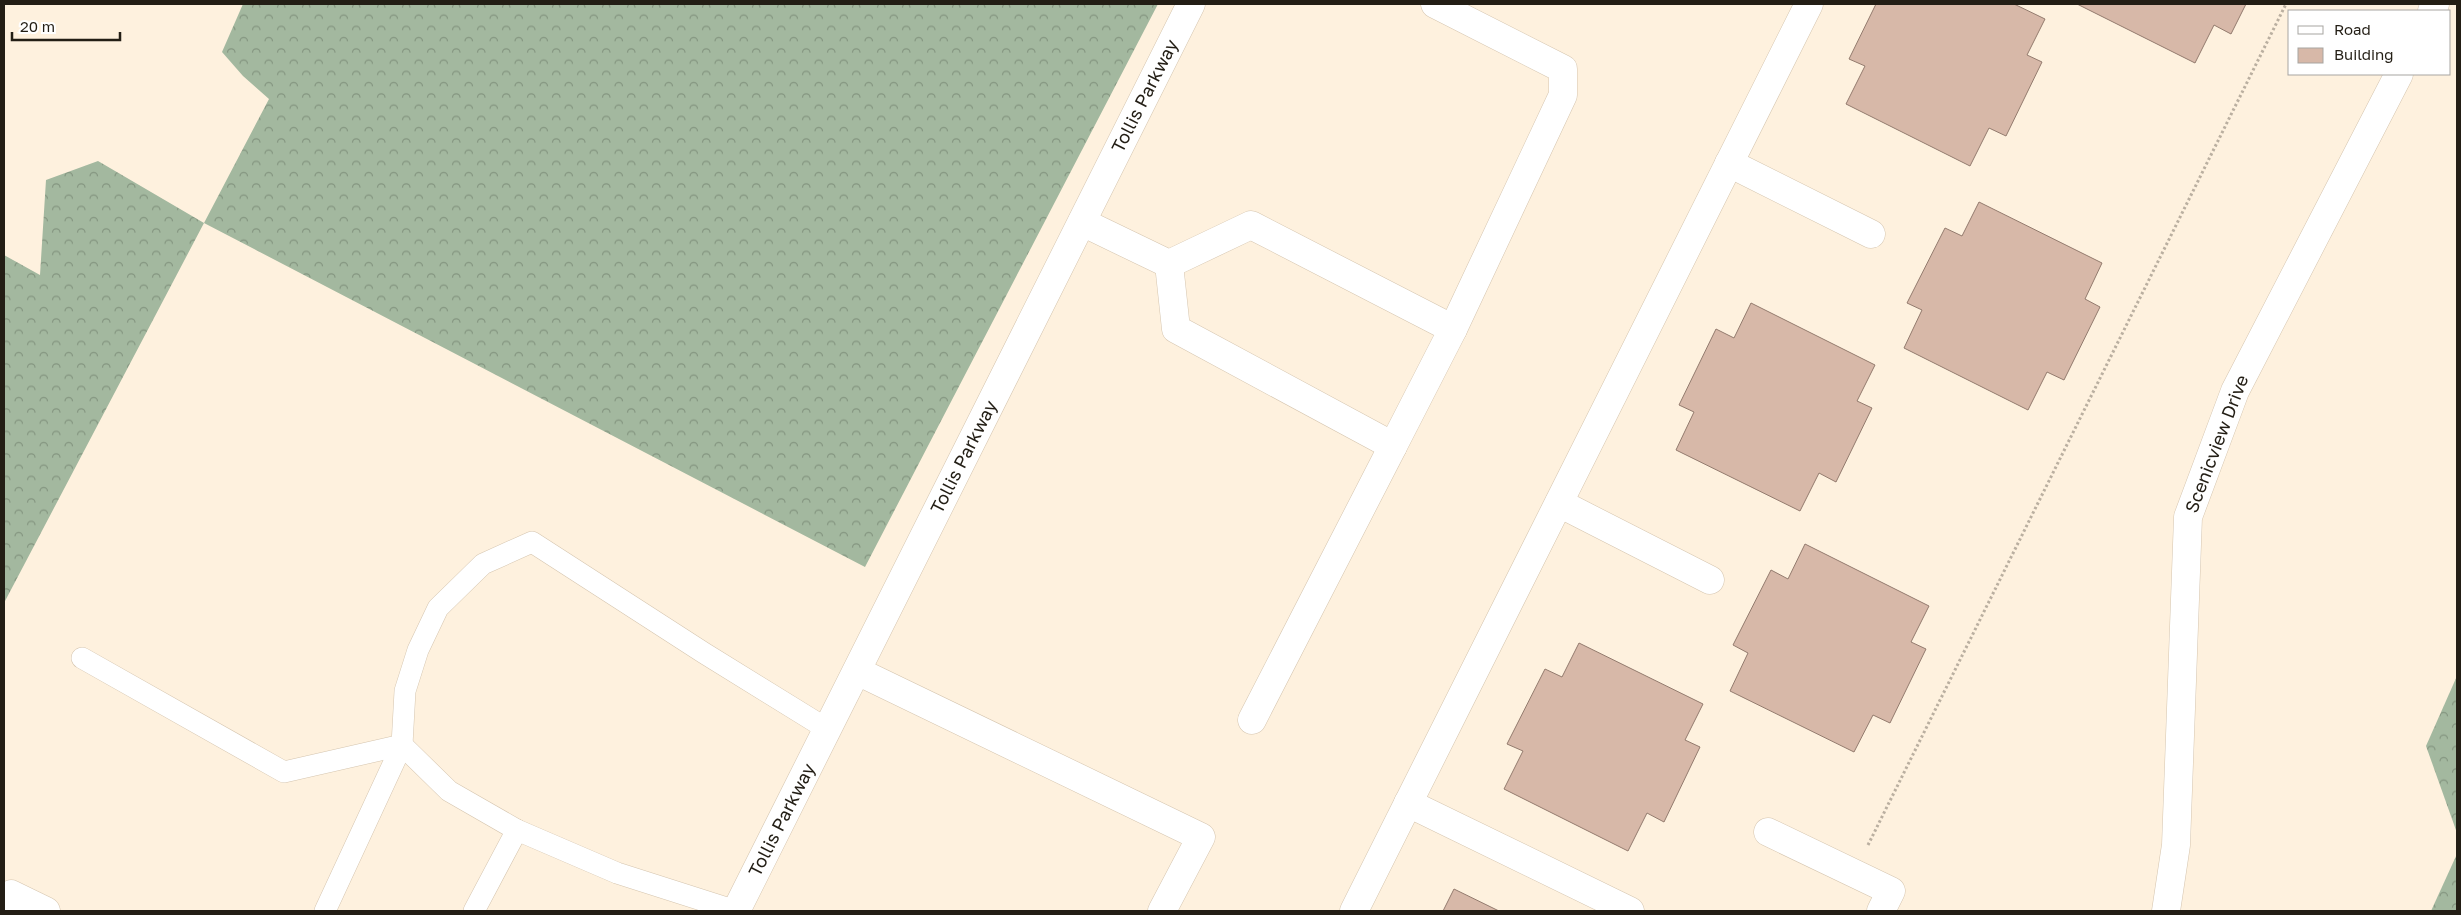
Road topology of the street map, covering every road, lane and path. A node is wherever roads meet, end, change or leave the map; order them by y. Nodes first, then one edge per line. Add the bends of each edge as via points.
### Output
1 (1191, 4) edge
2 (1435, 4) edge
3 (1809, 4) edge
4 (2286, 4) edge
5 (2398, 75) edge
6 (1729, 163) junction
7 (1082, 222) junction
8 (1871, 234) dead end
9 (1169, 264) junction
10 (1453, 329) junction
11 (1392, 446) junction
12 (1559, 503) junction
13 (1710, 580) dead end
14 (82, 658) dead end
15 (856, 670) junction
16 (1252, 720) dead end
17 (827, 729) junction
18 (402, 745) junction
19 (1408, 803) junction
20 (518, 830) junction
21 (1768, 832) dead end
22 (1854, 873) junction
23 (4, 907) edge
24 (46, 911) edge
25 (325, 911) edge
26 (474, 911) edge
27 (736, 911) edge
28 (1162, 911) edge
29 (1354, 911) edge
30 (1630, 911) edge
31 (1882, 911) edge
32 (2166, 911) edge

1 - 7 street, Tollis Parkway
2 - 10 street via 1563,69 1563,95
3 - 6 street
4 - 22 path
5 - 32 street, Scenicview Drive via 2235,391 2188,517 2176,845
6 - 8 street
6 - 12 street
7 - 9 street
7 - 15 street, Tollis Parkway
9 - 10 street via 1251,225
9 - 11 street via 1176,329
10 - 11 street
11 - 16 street
12 - 13 street
12 - 19 street
14 - 18 lane via 284,772
15 - 17 street, Tollis Parkway
15 - 28 street via 1201,837
17 - 18 lane via 532,542 483,564 438,608 418,650 405,690
17 - 27 street, Tollis Parkway
18 - 20 lane via 449,791
18 - 25 lane
19 - 29 street
19 - 30 street
20 - 26 lane
20 - 27 lane via 617,872
21 - 22 street
22 - 31 street via 1891,891
23 - 24 street via 11,894

